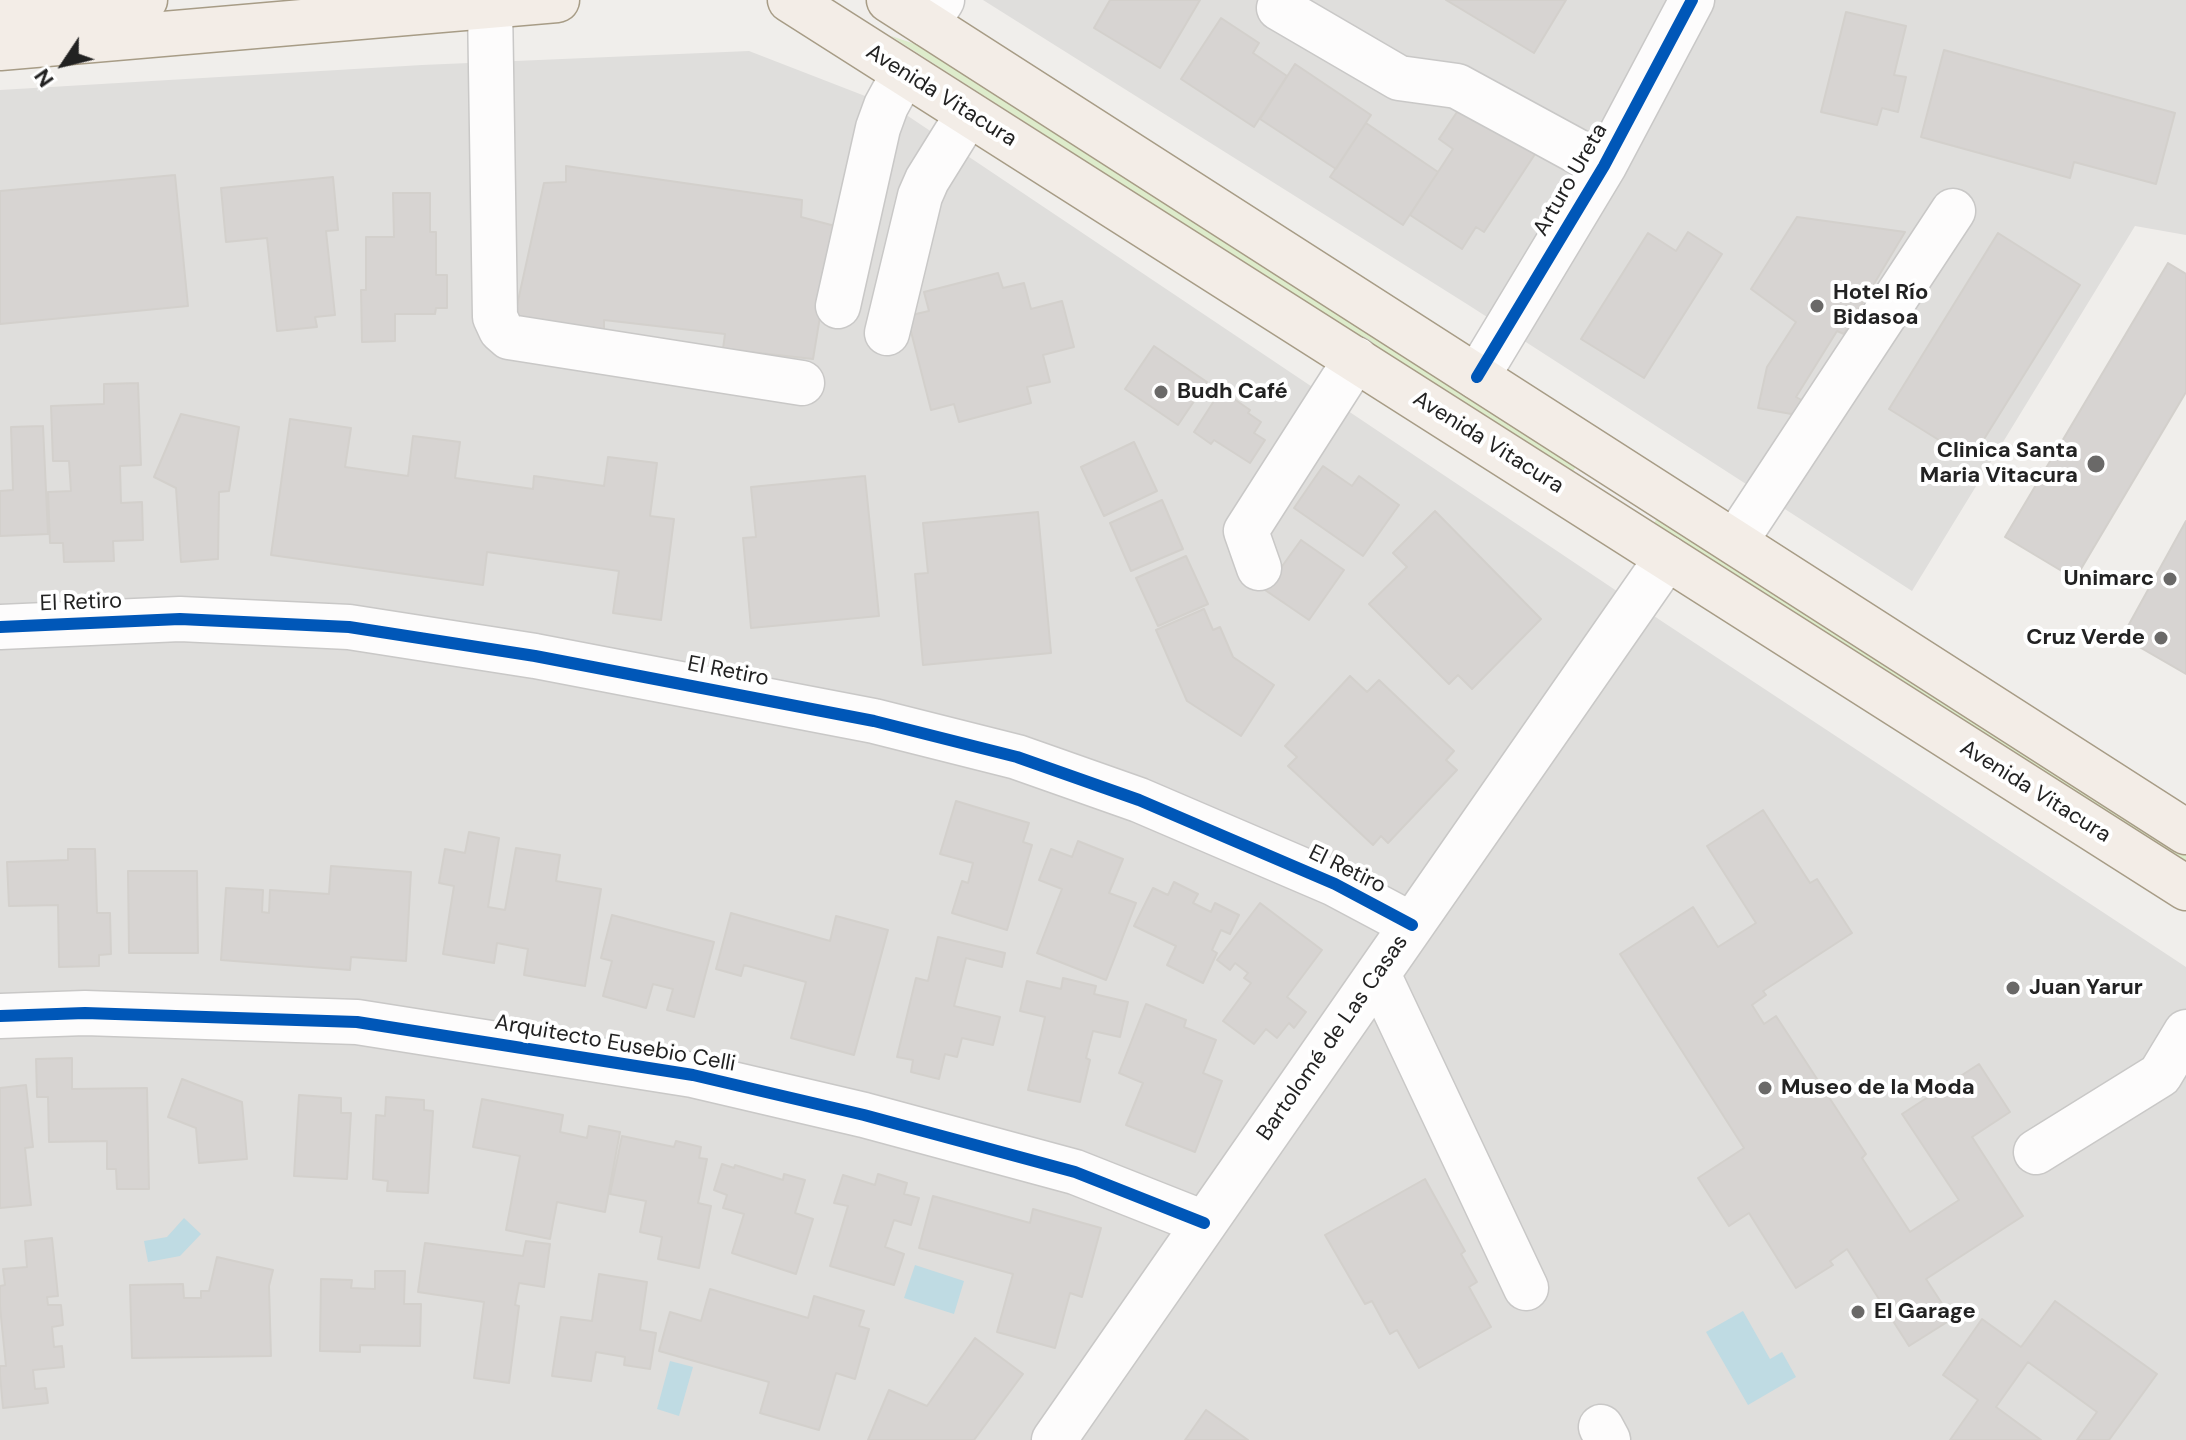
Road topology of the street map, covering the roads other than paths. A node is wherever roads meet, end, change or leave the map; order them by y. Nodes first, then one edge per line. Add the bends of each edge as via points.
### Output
1 (145, 0) edge
2 (557, 0) edge
3 (790, 0) edge
4 (889, 0) edge
5 (1692, 0) edge
6 (490, 6) junction
7 (1279, 8) dead end
8 (934, 12) edge
9 (0, 13) edge
10 (0, 48) edge
11 (904, 73) junction
12 (968, 114) junction
13 (1604, 166) junction
14 (1953, 211) dead end
15 (838, 306) dead end
16 (887, 333) dead end
17 (1356, 359) junction
18 (1477, 377) junction
19 (802, 383) dead end
20 (1735, 542) junction
21 (1667, 558) junction
22 (1259, 568) dead end
23 (0, 627) edge
24 (2178, 817) edge
25 (2186, 888) edge
26 (1412, 925) junction
27 (1378, 974) junction
28 (0, 1016) edge
29 (2186, 1032) edge
30 (2036, 1152) dead end
31 (1204, 1223) junction
32 (1526, 1288) dead end
33 (1054, 1440) edge

1 - 9 main road
2 - 6 main road
3 - 11 main road, Avenida Vitacura
4 - 8 main road
5 - 13 street, Arturo Ureta
6 - 10 main road
6 - 19 street via 495,317 501,330 509,337
7 - 13 street via 1399,78 1457,86
8 - 18 main road
11 - 12 main road, Avenida Vitacura
11 - 15 street via 871,152
12 - 16 street via 920,196
12 - 17 main road, Avenida Vitacura
13 - 18 street, Arturo Ureta
14 - 20 street
17 - 21 main road, Avenida Vitacura
17 - 22 street via 1246,531
18 - 20 main road
20 - 24 main road
21 - 25 main road, Avenida Vitacura
21 - 26 street, Bartolomé de Las Casas
23 - 26 street, El Retiro via 180,619 349,627 535,656 874,721 1017,757 1139,800 1335,884
26 - 27 street, Bartolomé de Las Casas
27 - 31 street, Bartolomé de Las Casas
27 - 32 street
28 - 31 street, Arquitecto Eusebio Celli via 85,1013 357,1022 693,1075 1075,1172
29 - 30 street via 2160,1075
31 - 33 street, Bartolomé de Las Casas

